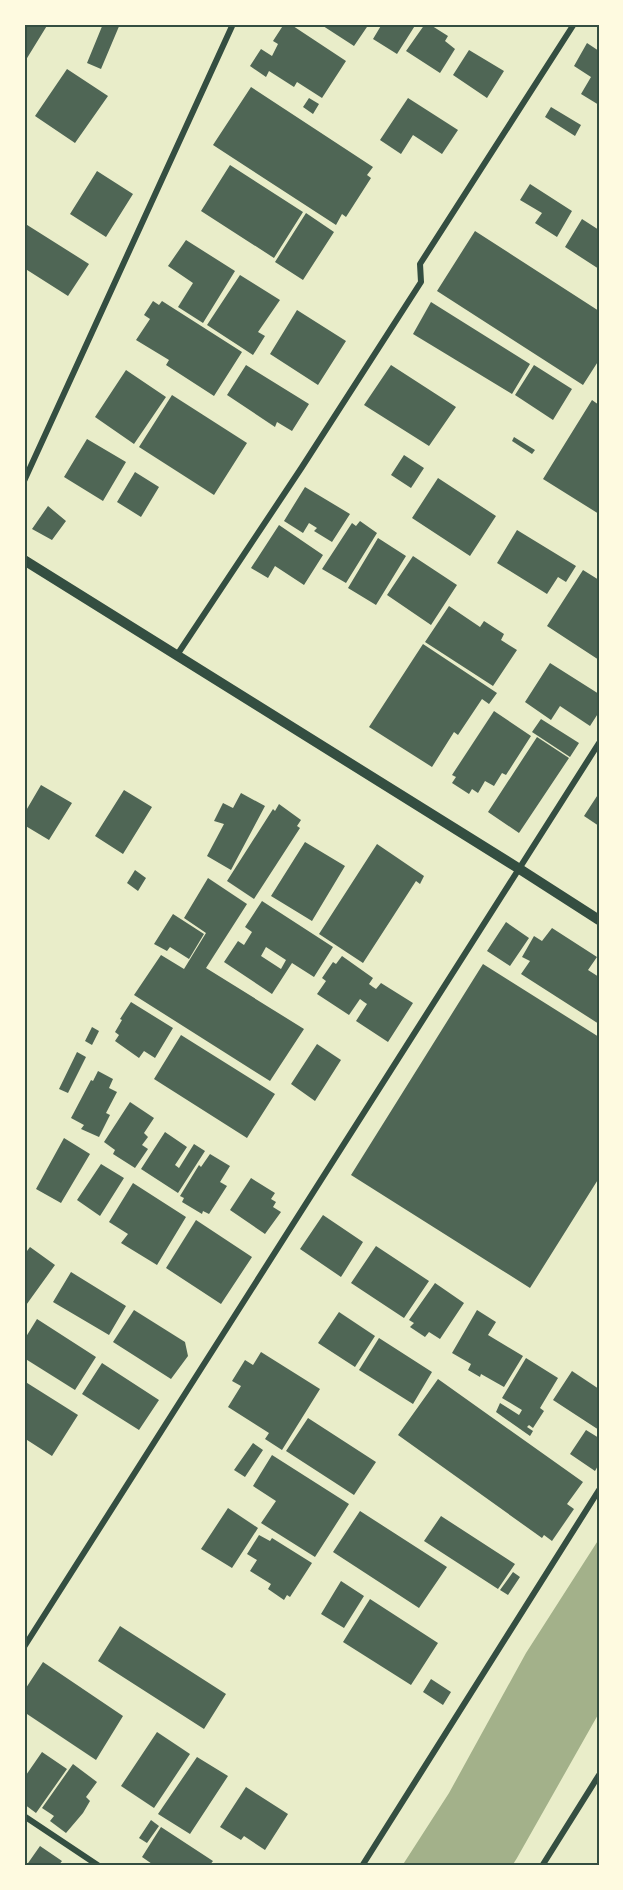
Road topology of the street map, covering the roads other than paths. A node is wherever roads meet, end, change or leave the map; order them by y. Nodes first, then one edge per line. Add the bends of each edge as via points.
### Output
1 (233, 24) edge
2 (574, 24) edge
3 (24, 481) edge
4 (24, 560) edge
5 (177, 655) junction
6 (599, 743) edge
7 (518, 868) junction
8 (599, 920) edge
9 (599, 1490) edge
10 (24, 1647) edge
11 (599, 1775) edge
12 (24, 1816) edge
13 (99, 1866) edge
14 (362, 1866) edge
15 (542, 1866) edge

1 - 3 street
2 - 5 street via 420,264 422,282
4 - 5 street
5 - 7 street
6 - 7 street
7 - 8 street
7 - 10 street
9 - 14 street
11 - 15 street
12 - 13 street

